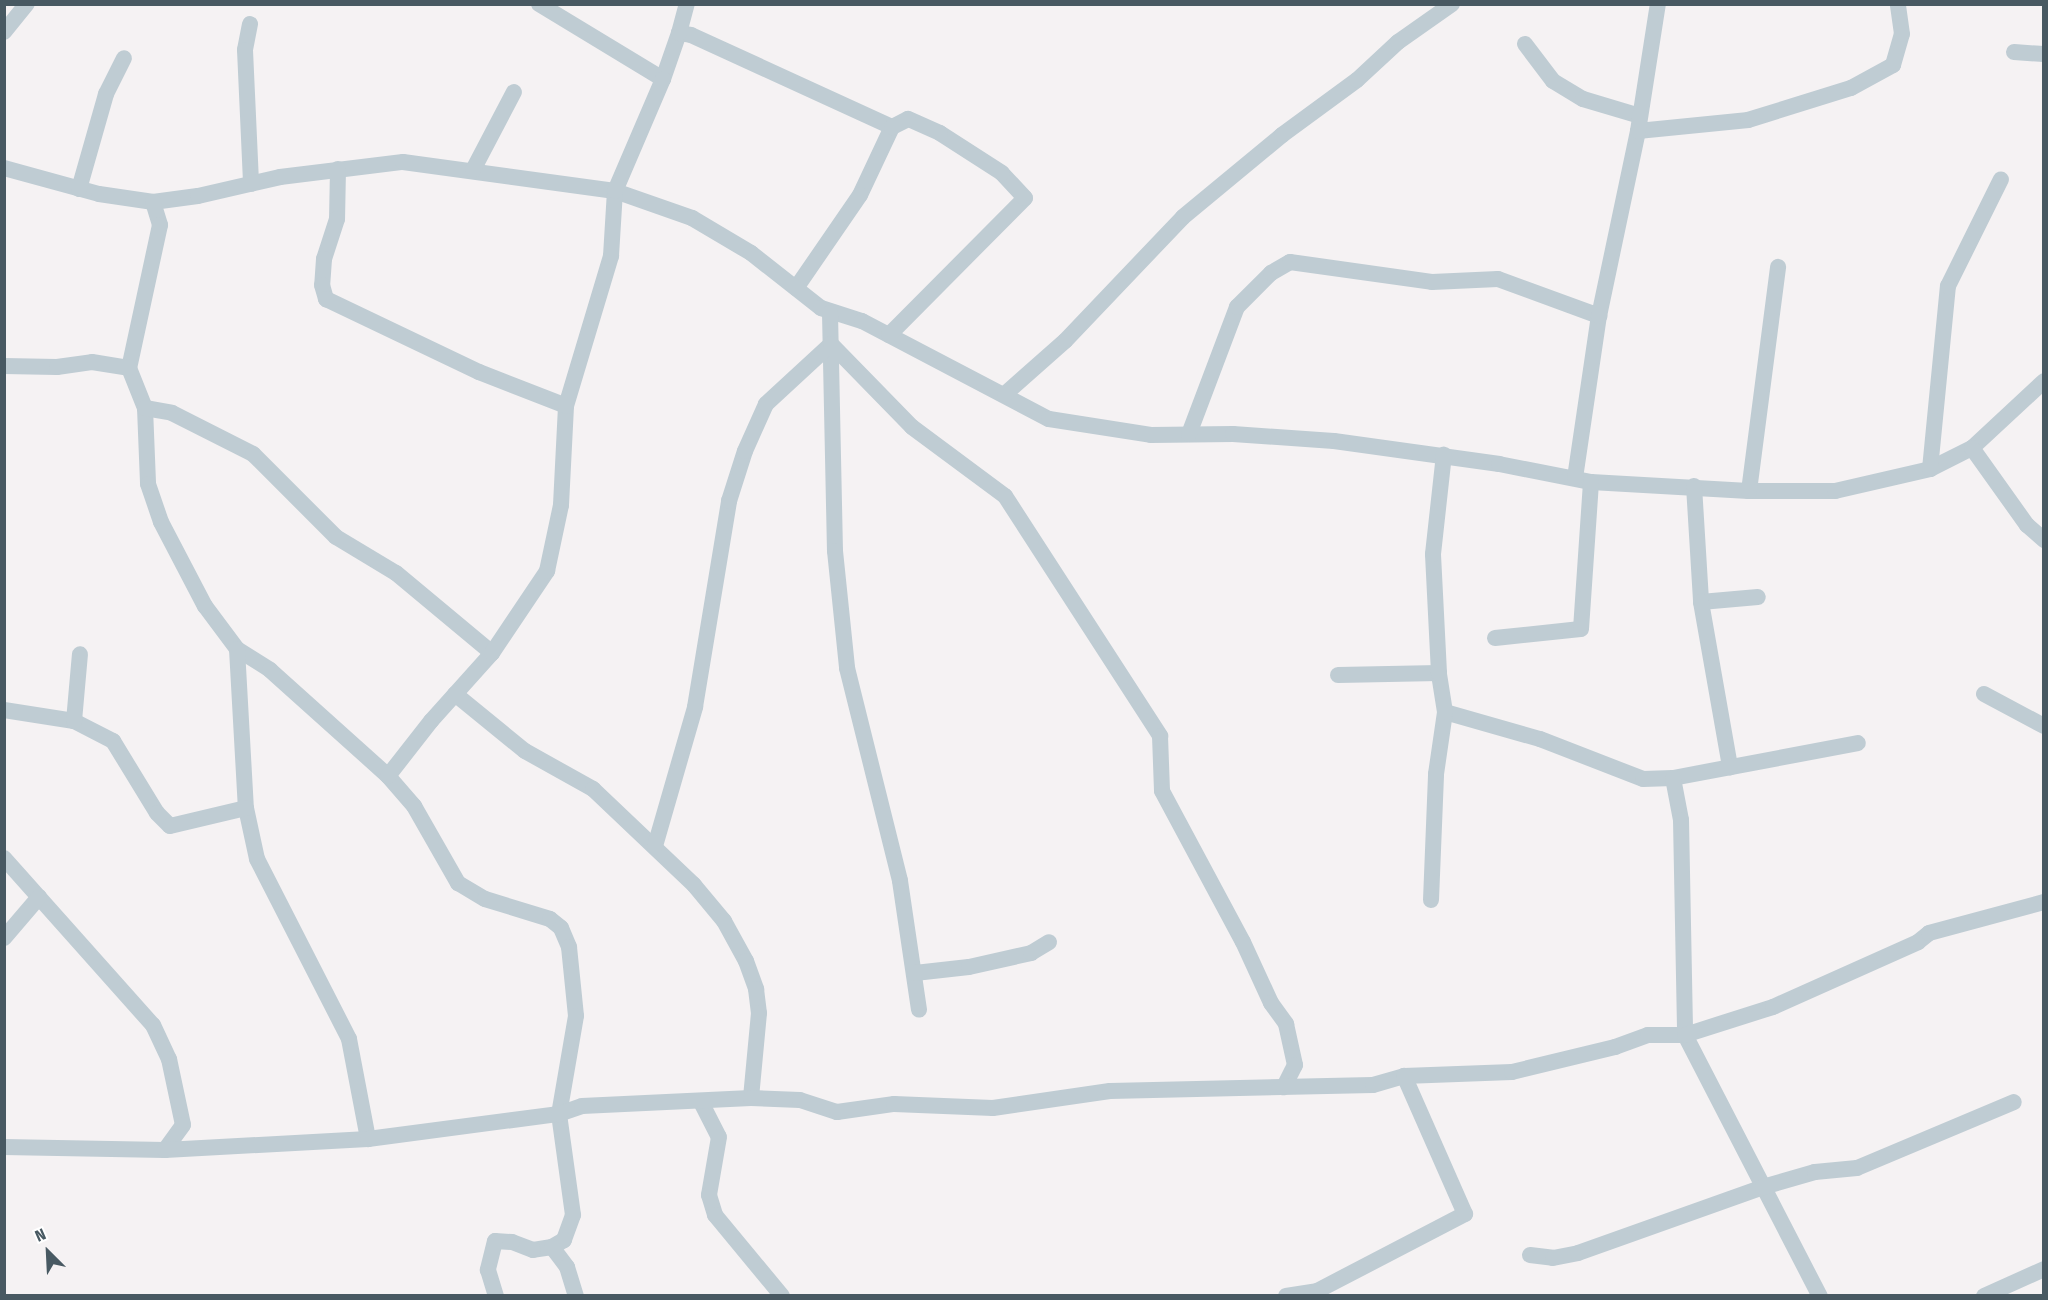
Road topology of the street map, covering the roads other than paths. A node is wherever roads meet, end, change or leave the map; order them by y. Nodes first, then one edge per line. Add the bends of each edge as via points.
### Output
1 (27, 4) edge
2 (539, 4) edge
3 (687, 4) edge
4 (1452, 4) edge
5 (1658, 4) edge
6 (1898, 4) edge
7 (250, 24) dead end
8 (4, 32) edge
9 (679, 33) junction
10 (1525, 44) dead end
11 (2014, 52) dead end
12 (2043, 54) edge
13 (124, 58) dead end
14 (663, 79) junction
15 (514, 92) dead end
16 (1639, 123) junction
17 (892, 127) junction
18 (4, 168) edge
19 (338, 169) junction
20 (472, 170) junction
21 (2001, 179) dead end
22 (251, 184) junction
23 (79, 189) junction
24 (615, 191) junction
25 (153, 202) junction
26 (1778, 267) dead end
27 (796, 288) junction
28 (830, 313) junction
29 (1599, 316) junction
30 (890, 335) junction
31 (831, 344) junction
32 (4, 366) edge
33 (129, 368) junction
34 (2043, 381) edge
35 (1005, 394) junction
36 (566, 406) junction
37 (145, 408) junction
38 (1189, 434) junction
39 (1972, 448) junction
40 (1444, 455) junction
41 (1930, 469) junction
42 (1583, 480) junction
43 (1694, 486) junction
44 (1749, 491) junction
45 (2043, 540) edge
46 (1758, 597) dead end
47 (1701, 602) junction
48 (1495, 638) dead end
49 (237, 649) junction
50 (492, 653) junction
51 (80, 654) dead end
52 (1439, 673) junction
53 (1338, 675) dead end
54 (455, 694) junction
55 (1984, 694) dead end
56 (4, 710) edge
57 (1445, 712) junction
58 (74, 721) junction
59 (2043, 726) edge
60 (1858, 743) dead end
61 (1730, 767) junction
62 (388, 776) junction
63 (1673, 778) junction
64 (246, 808) junction
65 (655, 846) junction
66 (4, 858) edge
67 (39, 897) junction
68 (1431, 900) dead end
69 (2043, 902) edge
70 (4, 938) edge
71 (1049, 942) dead end
72 (915, 973) junction
73 (919, 1010) dead end
74 (1685, 1035) junction
75 (1404, 1076) junction
76 (1284, 1087) junction
77 (751, 1098) junction
78 (701, 1102) junction
79 (2014, 1102) dead end
80 (559, 1114) junction
81 (368, 1139) junction
82 (4, 1147) edge
83 (165, 1150) junction
84 (1762, 1187) junction
85 (552, 1247) junction
86 (1530, 1255) dead end
87 (2043, 1269) edge
88 (2009, 1291) edge
89 (496, 1296) edge
90 (576, 1296) edge
91 (782, 1296) edge
92 (1286, 1296) edge
93 (1821, 1296) edge
94 (1984, 1296) edge

1 - 8 street
2 - 14 street
3 - 9 street
4 - 35 street via 1436,19 1398,42 1357,80 1282,135 1183,217 1065,341
5 - 16 street
6 - 16 street via 1902,34 1893,65 1851,88 1748,120
7 - 22 street via 245,50
9 - 14 street
9 - 17 street via 692,35
10 - 16 street via 1553,81
11 - 12 street
13 - 23 street via 106,94
14 - 24 street
15 - 20 street
16 - 29 street
17 - 27 street via 860,195
17 - 30 street via 908,119 940,133 1002,173 1025,198
18 - 23 street
19 - 20 street via 403,162
19 - 22 street
19 - 36 street via 337,219 324,259 322,285 326,299 479,372
20 - 24 street
21 - 41 street via 1948,286
22 - 25 street
23 - 25 street
24 - 27 street via 655,203 720,232
24 - 36 street via 611,256
25 - 33 street via 160,225
26 - 44 street
27 - 28 street
28 - 30 street via 862,321
28 - 31 street
29 - 38 street via 1498,279 1432,282 1290,262 1271,273 1237,307
29 - 42 street
30 - 35 street
31 - 65 street via 766,404 745,451 729,501 694,707
31 - 72 street via 835,551 847,668 900,881
31 - 76 street via 912,428 1005,496 1160,736 1162,791 1271,1003 1286,1024 1295,1065
32 - 33 street via 57,367 92,362
33 - 37 street
34 - 39 street
35 - 38 street via 1049,419 1084,427 1151,435
36 - 50 street via 558,536 547,571
37 - 49 street via 148,484 161,522 205,606
37 - 50 street via 172,414 253,454 336,537 396,573
38 - 40 street via 1334,441
39 - 41 street
39 - 45 street via 2027,525
40 - 42 street
40 - 52 street via 1433,554
41 - 44 street via 1835,491
42 - 43 street
42 - 48 street via 1581,629
43 - 44 street
43 - 47 street
46 - 47 street
47 - 61 street
49 - 62 street via 302,697
49 - 64 street
50 - 54 street
51 - 58 street
52 - 53 street
52 - 57 street
54 - 62 street
54 - 65 street via 525,751 593,789
55 - 59 street
56 - 58 street
57 - 63 street via 1540,739 1643,778
57 - 68 street via 1436,774
58 - 64 street via 113,741 157,813 170,826
60 - 61 street
61 - 63 street
62 - 80 street via 414,806 458,883 485,899 550,919 561,928 569,947 576,1016
63 - 74 street via 1681,820
64 - 81 street via 268,885 349,1039
65 - 77 street via 724,921 747,961 759,1013
66 - 67 street
67 - 70 street
67 - 83 street via 134,998 153,1025 169,1059 183,1125
69 - 74 street via 1929,933 1800,997
71 - 72 street via 1031,953 969,967
72 - 73 street
74 - 75 street via 1648,1035 1616,1047 1512,1072
74 - 84 street
75 - 76 street via 1373,1085
75 - 92 street via 1465,1214 1317,1291
76 - 77 street via 1110,1091 993,1108 894,1104 837,1112 800,1100
77 - 78 street
78 - 80 street via 582,1106
78 - 91 street via 719,1137 709,1195 715,1215
79 - 84 street via 1857,1168 1815,1172
80 - 81 street
80 - 85 street via 573,1215 564,1240
81 - 83 street
82 - 83 street
84 - 86 street via 1578,1253 1553,1258
84 - 93 street
85 - 89 street via 533,1250 495,1241 488,1270
85 - 90 street via 567,1267
87 - 88 street
88 - 94 street

